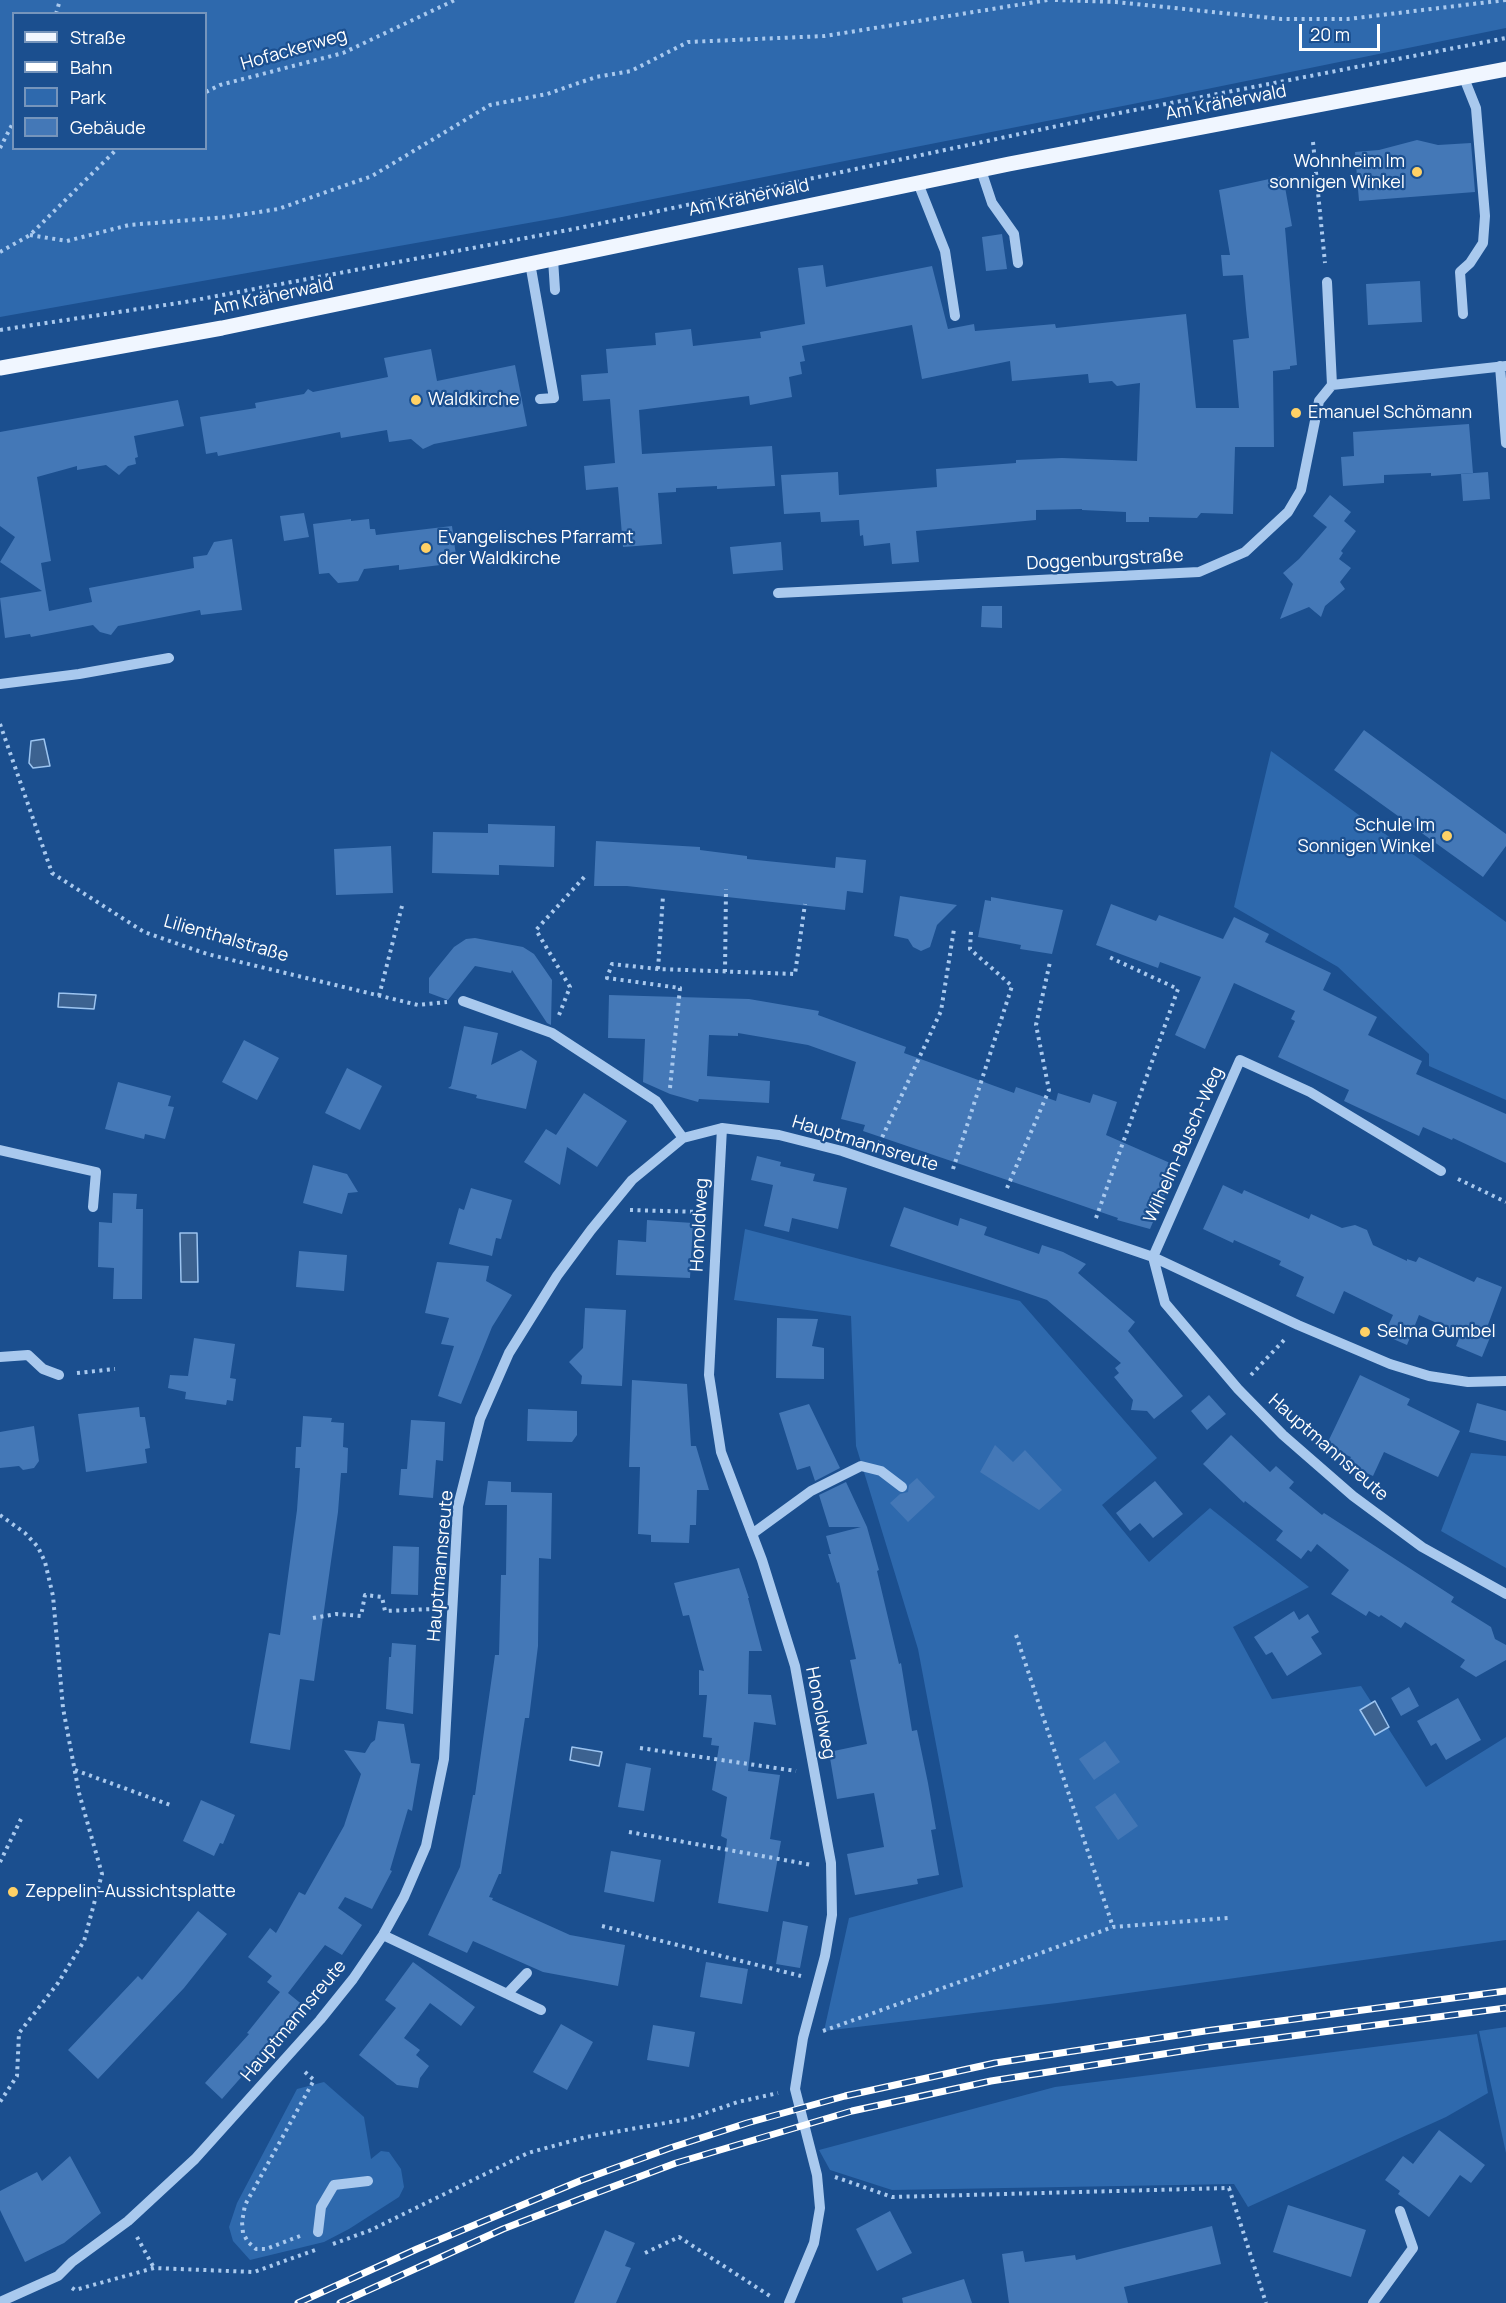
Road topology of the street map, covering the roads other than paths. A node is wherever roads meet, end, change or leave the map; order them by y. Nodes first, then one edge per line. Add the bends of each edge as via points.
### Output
1 (1506, 69) edge
2 (1464, 78) junction
3 (981, 170) junction
4 (918, 183) junction
5 (553, 259) junction
6 (530, 263) junction
7 (1018, 263) dead end
8 (1327, 282) road end
9 (555, 290) dead end
10 (1463, 314) dead end
11 (954, 316) dead end
12 (1503, 366) edge
13 (0, 368) edge
14 (1332, 385) junction
15 (540, 399) dead end
16 (1506, 443) edge
17 (778, 593) dead end
18 (169, 658) dead end
19 (0, 684) edge
20 (463, 1001) road end
21 (722, 1128) junction
22 (683, 1138) junction
23 (0, 1150) edge
24 (1441, 1171) road end
25 (93, 1207) dead end
26 (1153, 1257) junction
27 (0, 1357) edge
28 (59, 1375) road end
29 (1506, 1380) edge
30 (902, 1487) dead end
31 (752, 1534) junction
32 (1506, 1594) edge
33 (383, 1935) junction
34 (528, 1973) dead end
35 (507, 1994) junction
36 (541, 2010) dead end
37 (368, 2181) dead end
38 (1400, 2211) dead end
39 (318, 2232) road end
40 (0, 2302) edge
41 (789, 2303) edge
42 (1372, 2303) edge

1 - 2 main road, Am Kräherwald
2 - 3 main road, Am Kräherwald
2 - 10 street via 1476,108 1485,216 1483,243 1460,272
3 - 4 main road, Am Kräherwald
3 - 7 street via 992,203 1014,234
4 - 5 main road, Am Kräherwald
4 - 11 street via 945,251
5 - 6 main road, Am Kräherwald
5 - 9 street
6 - 13 main road, Am Kräherwald via 222,328
6 - 15 street via 554,398
8 - 14 street
12 - 14 street
12 - 16 street
14 - 17 street, Doggenburgstraße via 1319,401 1301,490 1288,512 1245,552 1199,572
18 - 19 street
20 - 22 street via 552,1033 656,1101
21 - 22 street, Hauptmannsreute
21 - 26 street, Hauptmannsreute via 779,1135 871,1161
21 - 31 street, Honoldweg via 709,1376 721,1452
22 - 33 street, Hauptmannsreute via 632,1180 556,1276 508,1353 480,1419 458,1506 444,1759 426,1846
23 - 25 street via 96,1172
24 - 26 street, Wilhelm-Busch-Weg via 1310,1092 1240,1060
26 - 29 street via 1390,1364 1428,1376 1468,1382
26 - 32 street, Hauptmannsreute via 1165,1303 1283,1435 1353,1496 1422,1547
27 - 28 street via 28,1355 43,1369
30 - 31 street via 881,1471 861,1466 811,1491
31 - 41 street, Honoldweg via 795,1666 831,1869 832,1915 795,2089 817,2175 820,2208 814,2243
33 - 35 street
33 - 40 street, Hauptmannsreute via 320,2020 195,2159 128,2221 58,2276
34 - 35 street
35 - 36 street
37 - 39 street via 334,2185 321,2207
38 - 42 street via 1413,2247

